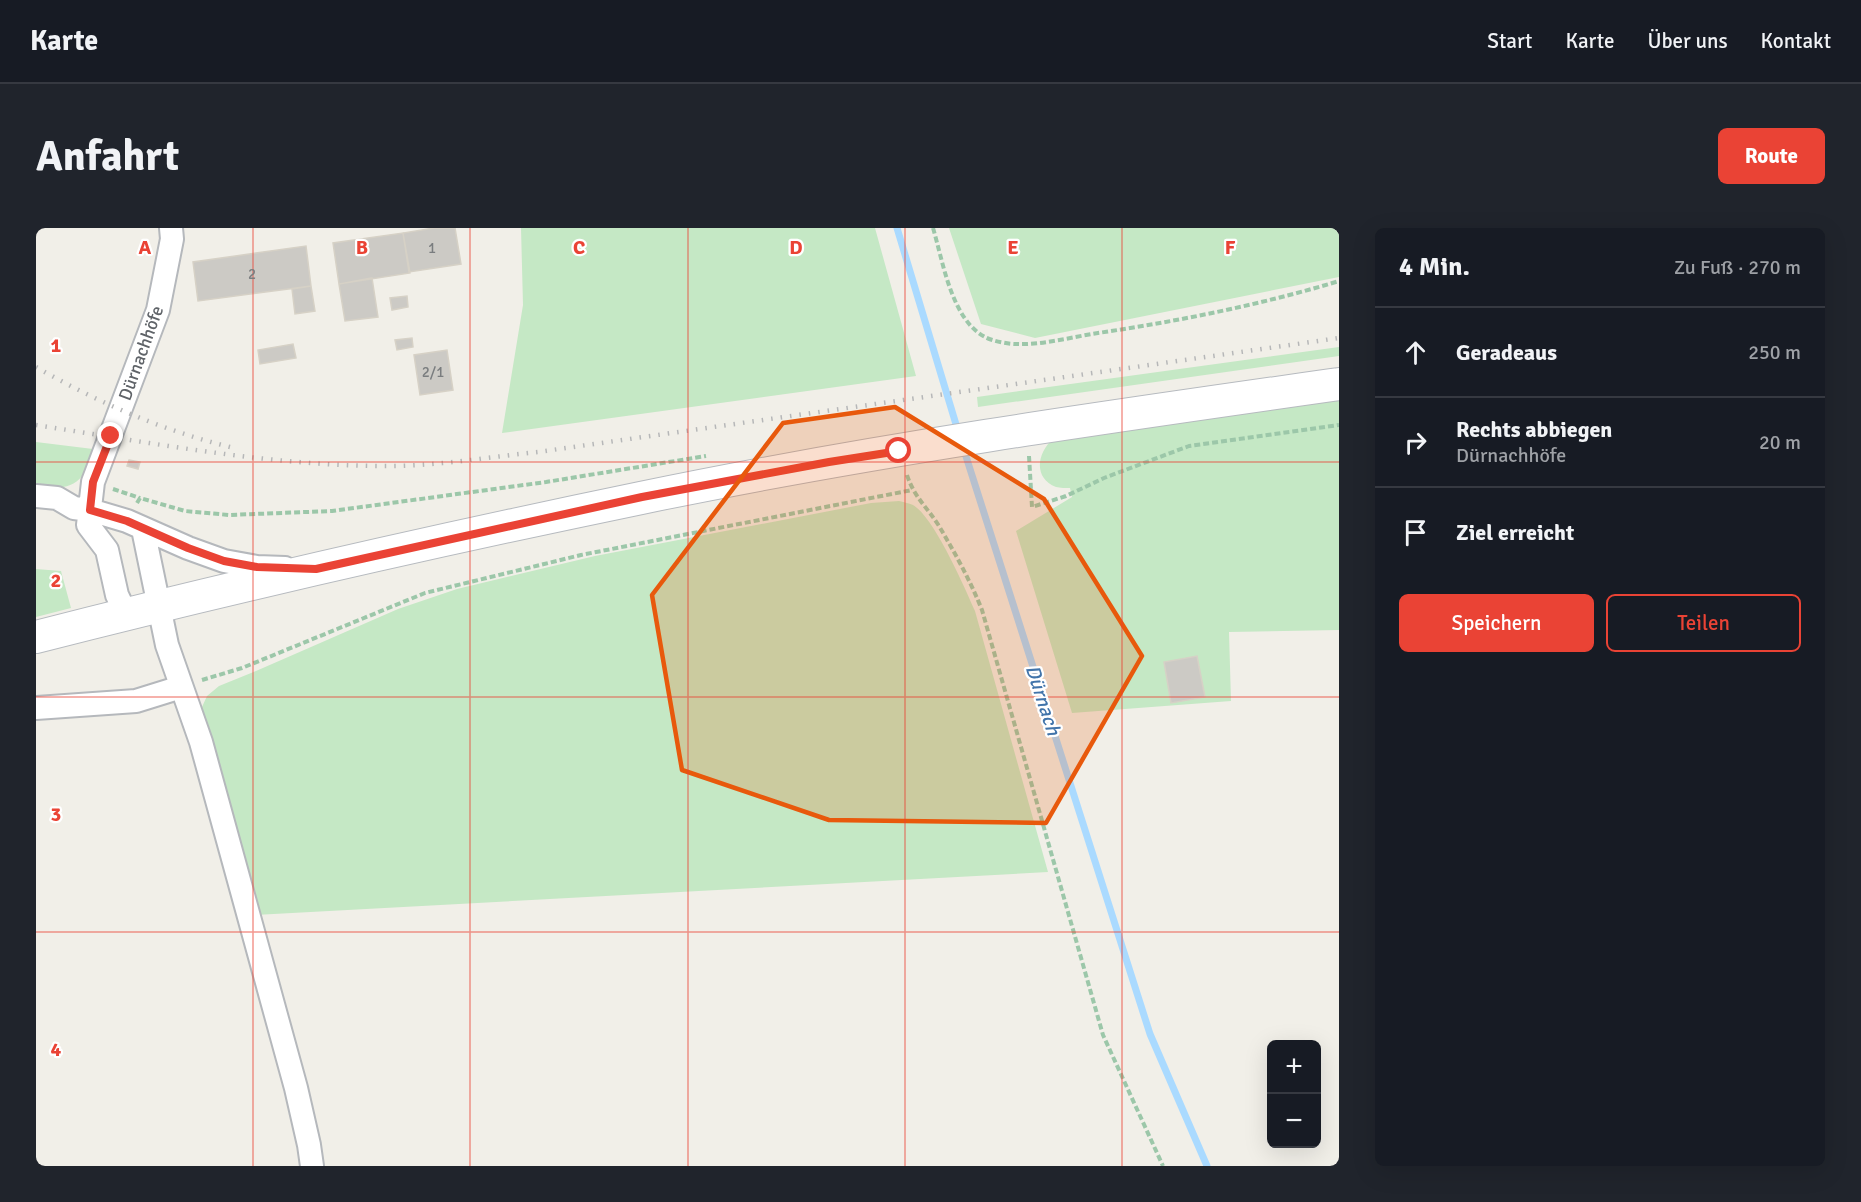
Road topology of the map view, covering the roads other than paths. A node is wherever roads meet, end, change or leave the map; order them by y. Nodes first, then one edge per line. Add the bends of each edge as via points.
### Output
1 (171, 228) edge
2 (1339, 384) edge
3 (36, 496) edge
4 (90, 510) junction
5 (135, 525) junction
6 (316, 569) junction
7 (160, 607) junction
8 (126, 614) junction
9 (36, 637) edge
10 (181, 687) junction
11 (36, 708) edge
12 (312, 1166) edge

1 - 4 street, Dürnachhöfe via 159,310 93,482
2 - 6 main road via 829,462 642,497
3 - 4 street via 57,498 75,508
4 - 5 street
4 - 8 street via 88,525 107,550 117,595
5 - 6 street via 224,561 257,567
5 - 7 street
6 - 7 main road
7 - 8 main road
7 - 10 street
8 - 9 main road
10 - 11 street via 136,701
10 - 12 street via 201,742 298,1099

